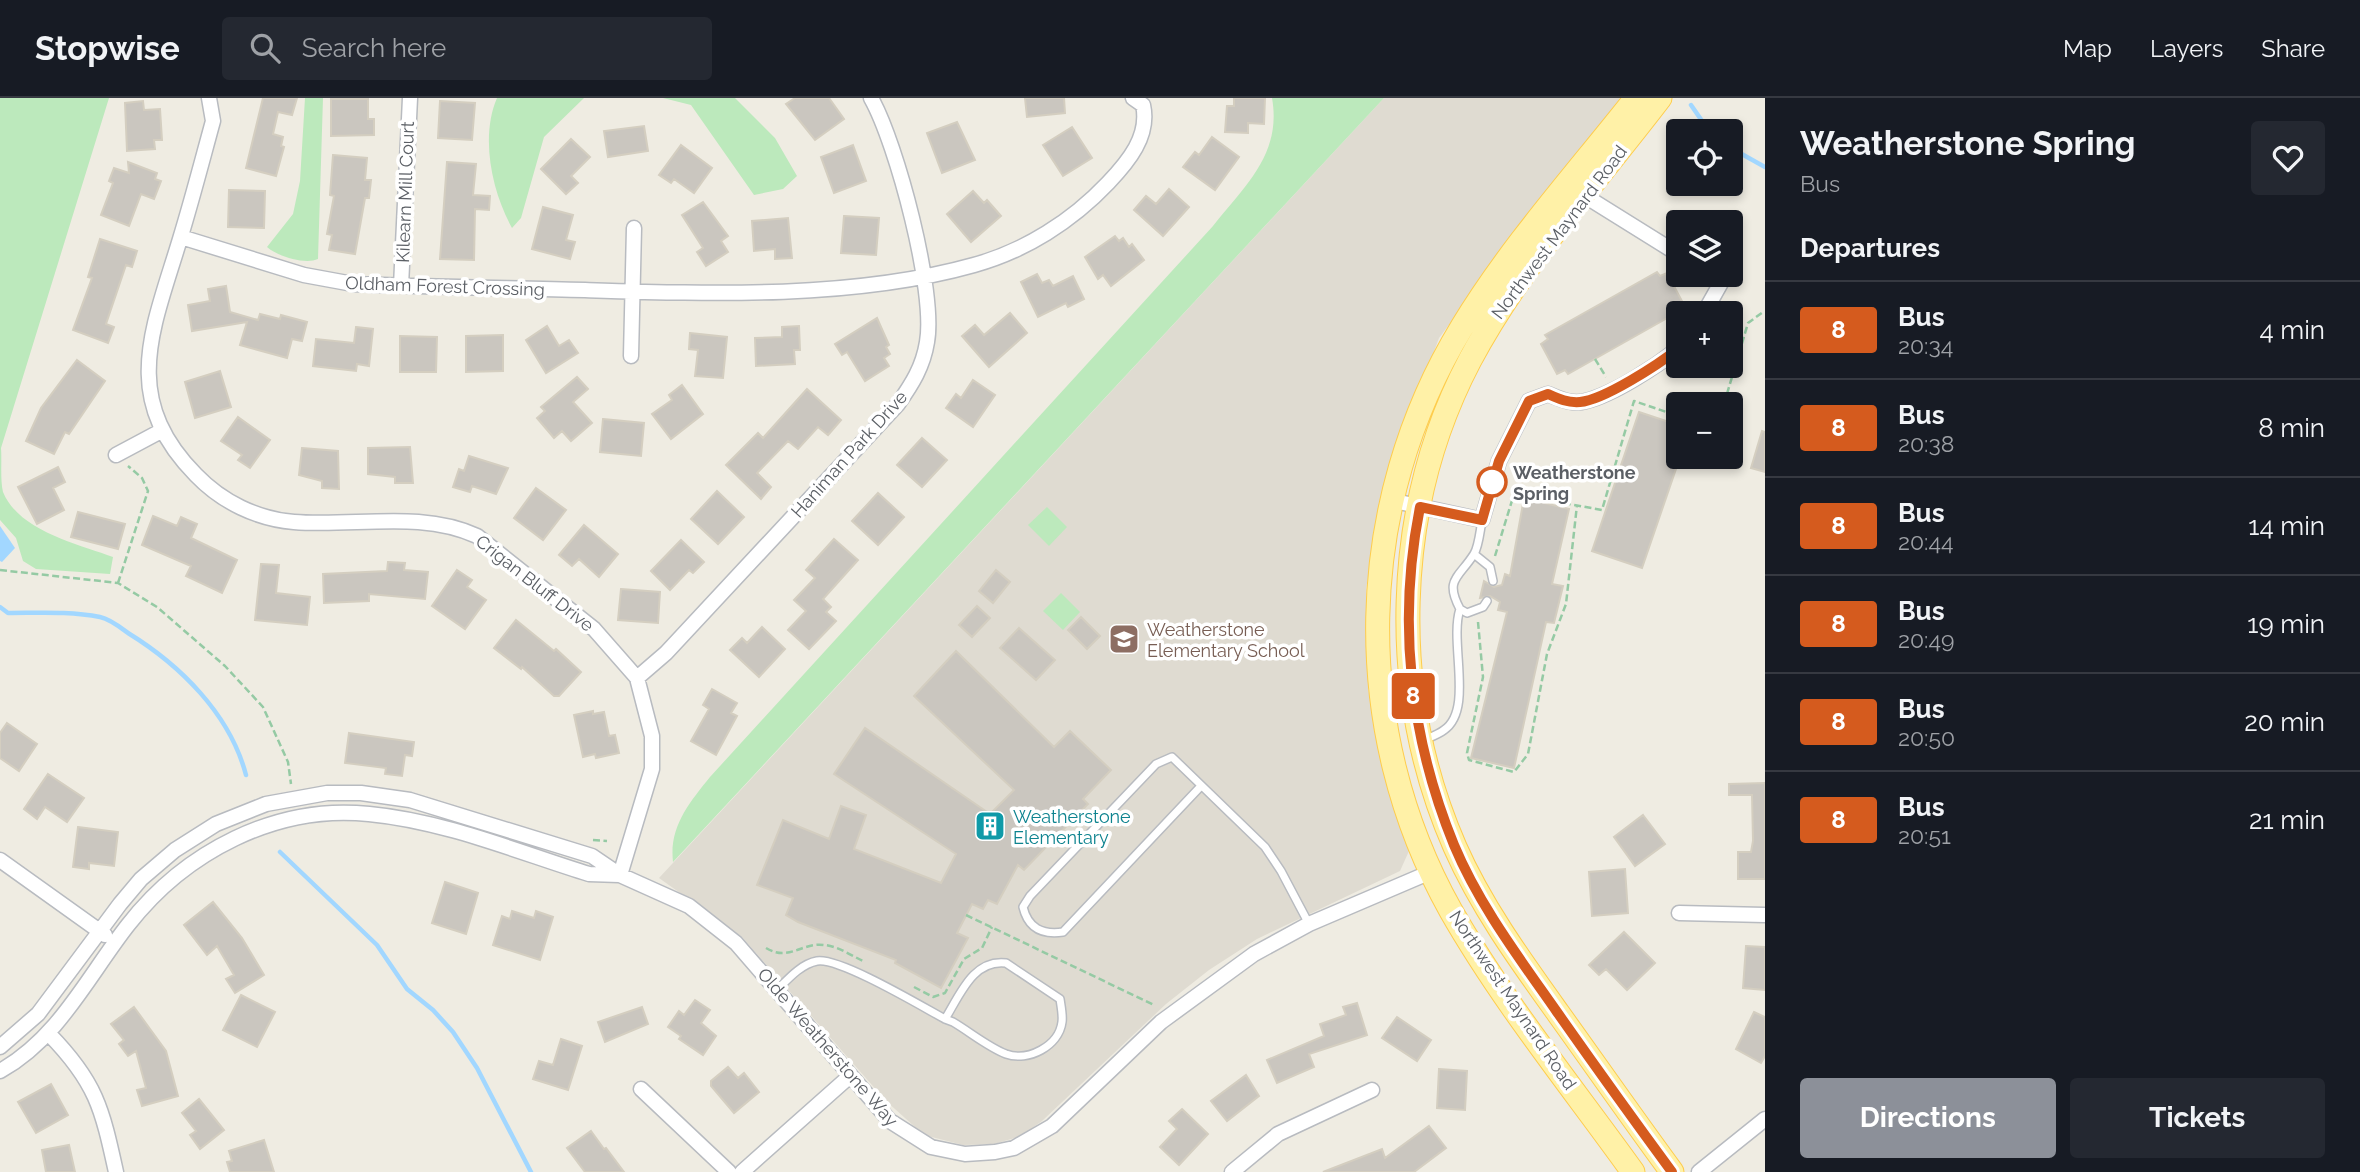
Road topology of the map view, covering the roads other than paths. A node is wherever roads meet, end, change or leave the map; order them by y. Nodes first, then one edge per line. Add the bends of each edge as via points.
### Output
1 (209, 98) edge
2 (410, 98) edge
3 (871, 98) edge
4 (1133, 98) edge
5 (1636, 98) edge
6 (1660, 98) edge
7 (1585, 196) junction
8 (634, 228) dead end
9 (181, 237) junction
10 (1666, 247) edge
11 (923, 275) junction
12 (401, 286) junction
13 (632, 292) junction
14 (631, 356) dead end
15 (1666, 357) edge
16 (161, 431) junction
17 (116, 455) road end
18 (1390, 500) junction
19 (1420, 507) junction
20 (1482, 520) junction
21 (1474, 554) junction
22 (1493, 581) dead end
23 (1487, 601) dead end
24 (1464, 611) junction
25 (637, 678) junction
26 (1421, 742) junction
27 (1201, 786) junction
28 (1461, 859) junction
29 (0, 860) edge
30 (1433, 871) junction
31 (620, 875) junction
32 (1679, 913) dead end
33 (1765, 915) edge
34 (1309, 924) junction
35 (99, 931) junction
36 (115, 942) junction
37 (777, 990) junction
38 (945, 1019) junction
39 (49, 1034) junction
40 (0, 1047) edge
41 (0, 1071) edge
42 (850, 1076) junction
43 (641, 1089) dead end
44 (1372, 1090) dead end
45 (1765, 1119) edge
46 (116, 1172) edge
47 (729, 1172) edge
48 (741, 1172) edge
49 (1232, 1172) edge
50 (1633, 1172) edge
51 (1672, 1172) edge
52 (1699, 1172) edge

1 - 9 street, Crigan Bluff Drive via 213,121
2 - 12 street, Kilearn Mill Court
3 - 11 street, Haniman Park Drive via 899,168
4 - 11 street, Oldham Forest Crossing via 1143,105 1145,115 1137,147 1097,194 1026,245 974,265
5 - 18 main road, Northwest Maynard Road via 1461,328 1426,394
6 - 7 main road, Northwest Maynard Road
7 - 10 street
7 - 19 main road, Northwest Maynard Road via 1525,273 1469,362 1447,411
8 - 13 street
9 - 12 street, Oldham Forest Crossing via 328,281
9 - 16 street, Crigan Bluff Drive via 149,347 152,400
11 - 13 street, Oldham Forest Crossing via 769,293
11 - 25 street, Haniman Park Drive via 929,323 925,356 916,378 879,424 666,653
12 - 13 street, Oldham Forest Crossing
13 - 14 street
15 - 20 street via 1586,401 1567,402 1548,394 1529,401 1499,461
16 - 17 street
16 - 25 street, Crigan Bluff Drive via 201,481 222,498 256,514 306,522 425,522 477,536 594,629
18 - 19 street
18 - 30 main road, Northwest Maynard Road via 1376,598 1379,691 1397,778
19 - 20 street
19 - 26 main road, Northwest Maynard Road via 1409,575 1408,630
20 - 21 lane
21 - 22 lane via 1490,567
21 - 24 lane via 1452,588
23 - 24 lane via 1483,607
24 - 26 lane via 1455,624 1460,702 1455,718 1445,730
25 - 31 street, Crigan Bluff Drive via 652,736 652,769
26 - 28 main road, Northwest Maynard Road via 1435,795
27 - 27 lane via 1172,757 1156,764 1030,896 1023,907 1026,919 1037,930 1063,932
27 - 34 lane via 1265,848
28 - 30 main road
28 - 51 main road, Northwest Maynard Road via 1527,970
29 - 35 street
30 - 34 street, Olde Weatherstone Way
30 - 50 main road, Northwest Maynard Road via 1480,956
31 - 35 street, Olde Weatherstone Way via 592,856 410,800 327,793 265,804 193,837 141,879
31 - 36 street, Olde Weatherstone Way via 589,874 416,822 368,814 305,816 248,832 199,858 153,896
31 - 37 street, Olde Weatherstone Way via 671,896 710,919
32 - 33 street
34 - 42 street, Olde Weatherstone Way via 1254,954 1192,997 1052,1126 1014,1148 965,1154 930,1147 890,1121
35 - 36 street
35 - 40 street, Olde Weatherstone Way via 38,1014
36 - 39 street, Olde Weatherstone Way
37 - 38 lane via 805,966 825,961
37 - 42 street, Olde Weatherstone Way
38 - 38 lane via 1007,1054 1024,1056 1040,1052 1055,1039 1062,1023 1060,999 1006,963 996,962 972,975
39 - 41 street, Olde Weatherstone Way
39 - 46 street via 92,1086
42 - 48 street
43 - 47 street
44 - 49 street via 1278,1133
45 - 52 street

